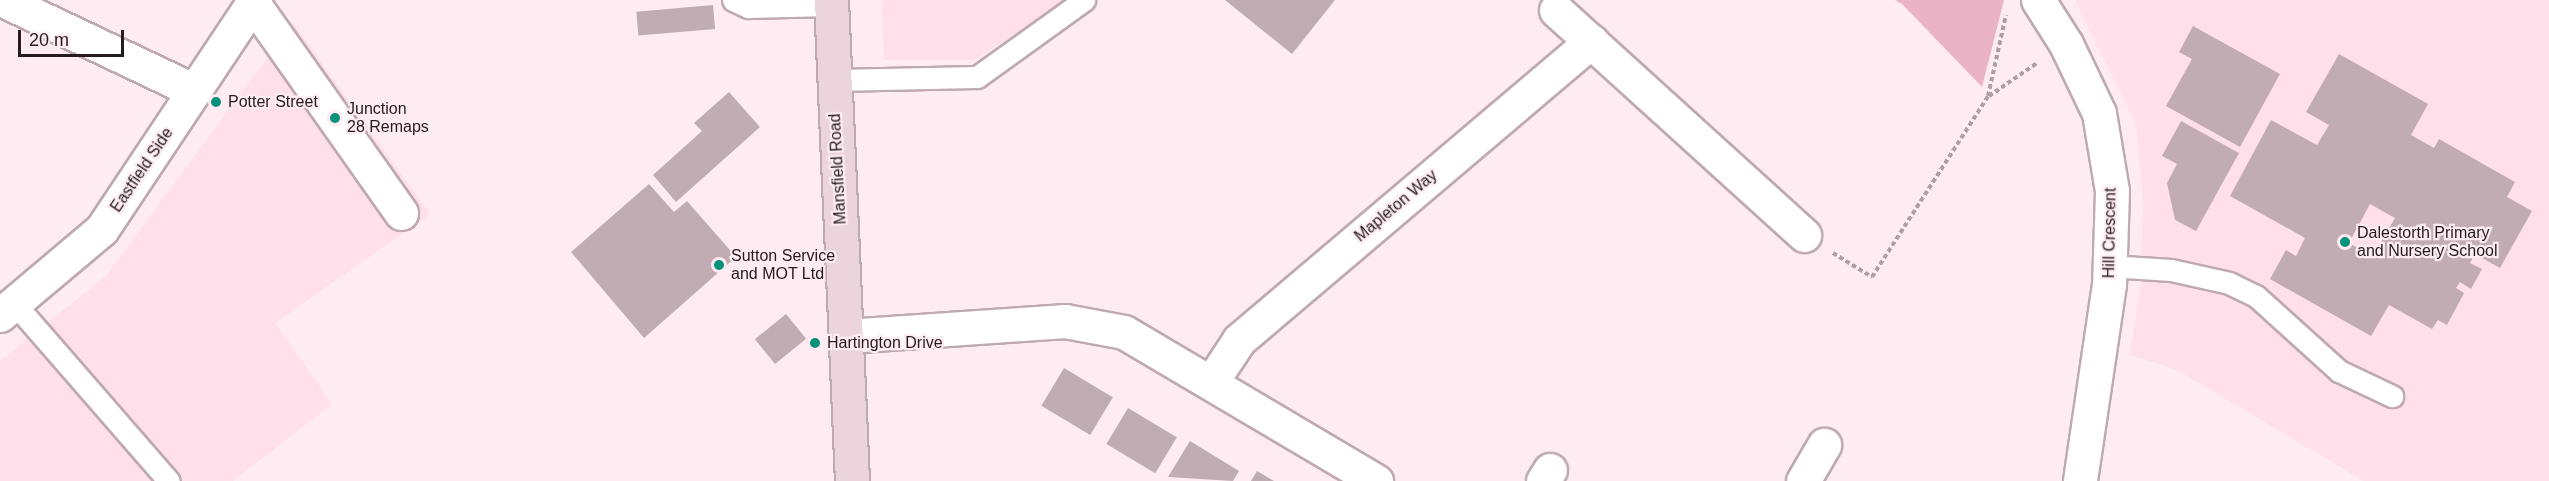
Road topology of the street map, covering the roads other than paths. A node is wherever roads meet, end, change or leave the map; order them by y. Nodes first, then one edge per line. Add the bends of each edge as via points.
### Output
1 (3, 0) edge
2 (733, 0) edge
3 (1084, 0) edge
4 (2038, 0) edge
5 (254, 1) edge
6 (831, 2) edge
7 (1556, 10) dead end
8 (1591, 41) junction
9 (834, 80) junction
10 (195, 91) junction
11 (401, 213) dead end
12 (1804, 235) road end
13 (2109, 266) junction
14 (7, 309) edge
15 (846, 336) junction
16 (1212, 381) junction
17 (2392, 396) dead end
18 (1824, 445) dead end
19 (169, 481) edge
20 (852, 481) edge
21 (1376, 481) edge
22 (1803, 481) edge
23 (2080, 481) edge

1 - 10 street
2 - 6 lane via 748,7
3 - 9 lane via 977,77
4 - 13 street, Hill Crescent via 2066,44 2099,113 2112,190
5 - 10 street, Eastfield Side
5 - 11 street
6 - 9 main road, Mansfield Road
7 - 8 street
8 - 12 street
8 - 16 street, Mapleton Way via 1239,340
9 - 15 main road, Mansfield Road
10 - 14 street, Eastfield Side via 102,229
13 - 17 lane via 2171,270 2229,283 2256,296 2339,371
13 - 23 street, Hill Crescent
14 - 19 lane
15 - 16 street via 1065,321 1124,332
15 - 20 main road, Mansfield Road
16 - 21 street
18 - 22 street

